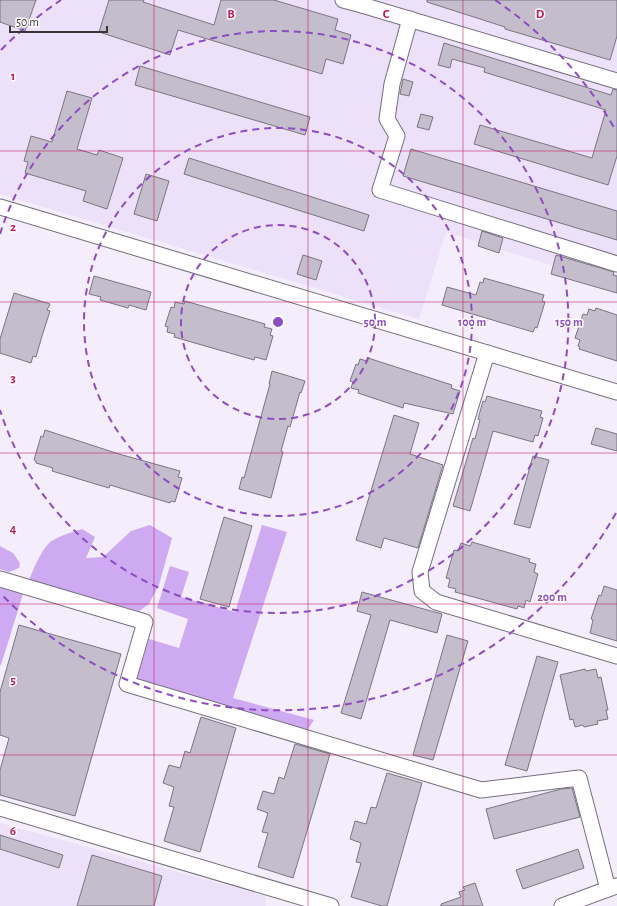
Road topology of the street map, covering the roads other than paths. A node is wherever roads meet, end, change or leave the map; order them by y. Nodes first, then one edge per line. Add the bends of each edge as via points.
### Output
1 (343, 0) edge
2 (362, 3) edge
3 (410, 19) junction
4 (617, 81) edge
5 (0, 207) edge
6 (617, 264) edge
7 (487, 353) junction
8 (617, 392) edge
9 (0, 579) edge
10 (617, 656) edge
11 (0, 808) edge
12 (612, 888) edge
13 (331, 906) edge
14 (562, 906) edge

1 - 2 street
2 - 3 street
3 - 4 street
3 - 6 street via 392,84 387,119 397,136 380,190
5 - 7 street
7 - 8 street
7 - 10 street via 420,572 422,591 436,602
9 - 12 street via 145,622 127,684 481,790 579,778
11 - 13 street
12 - 14 street

